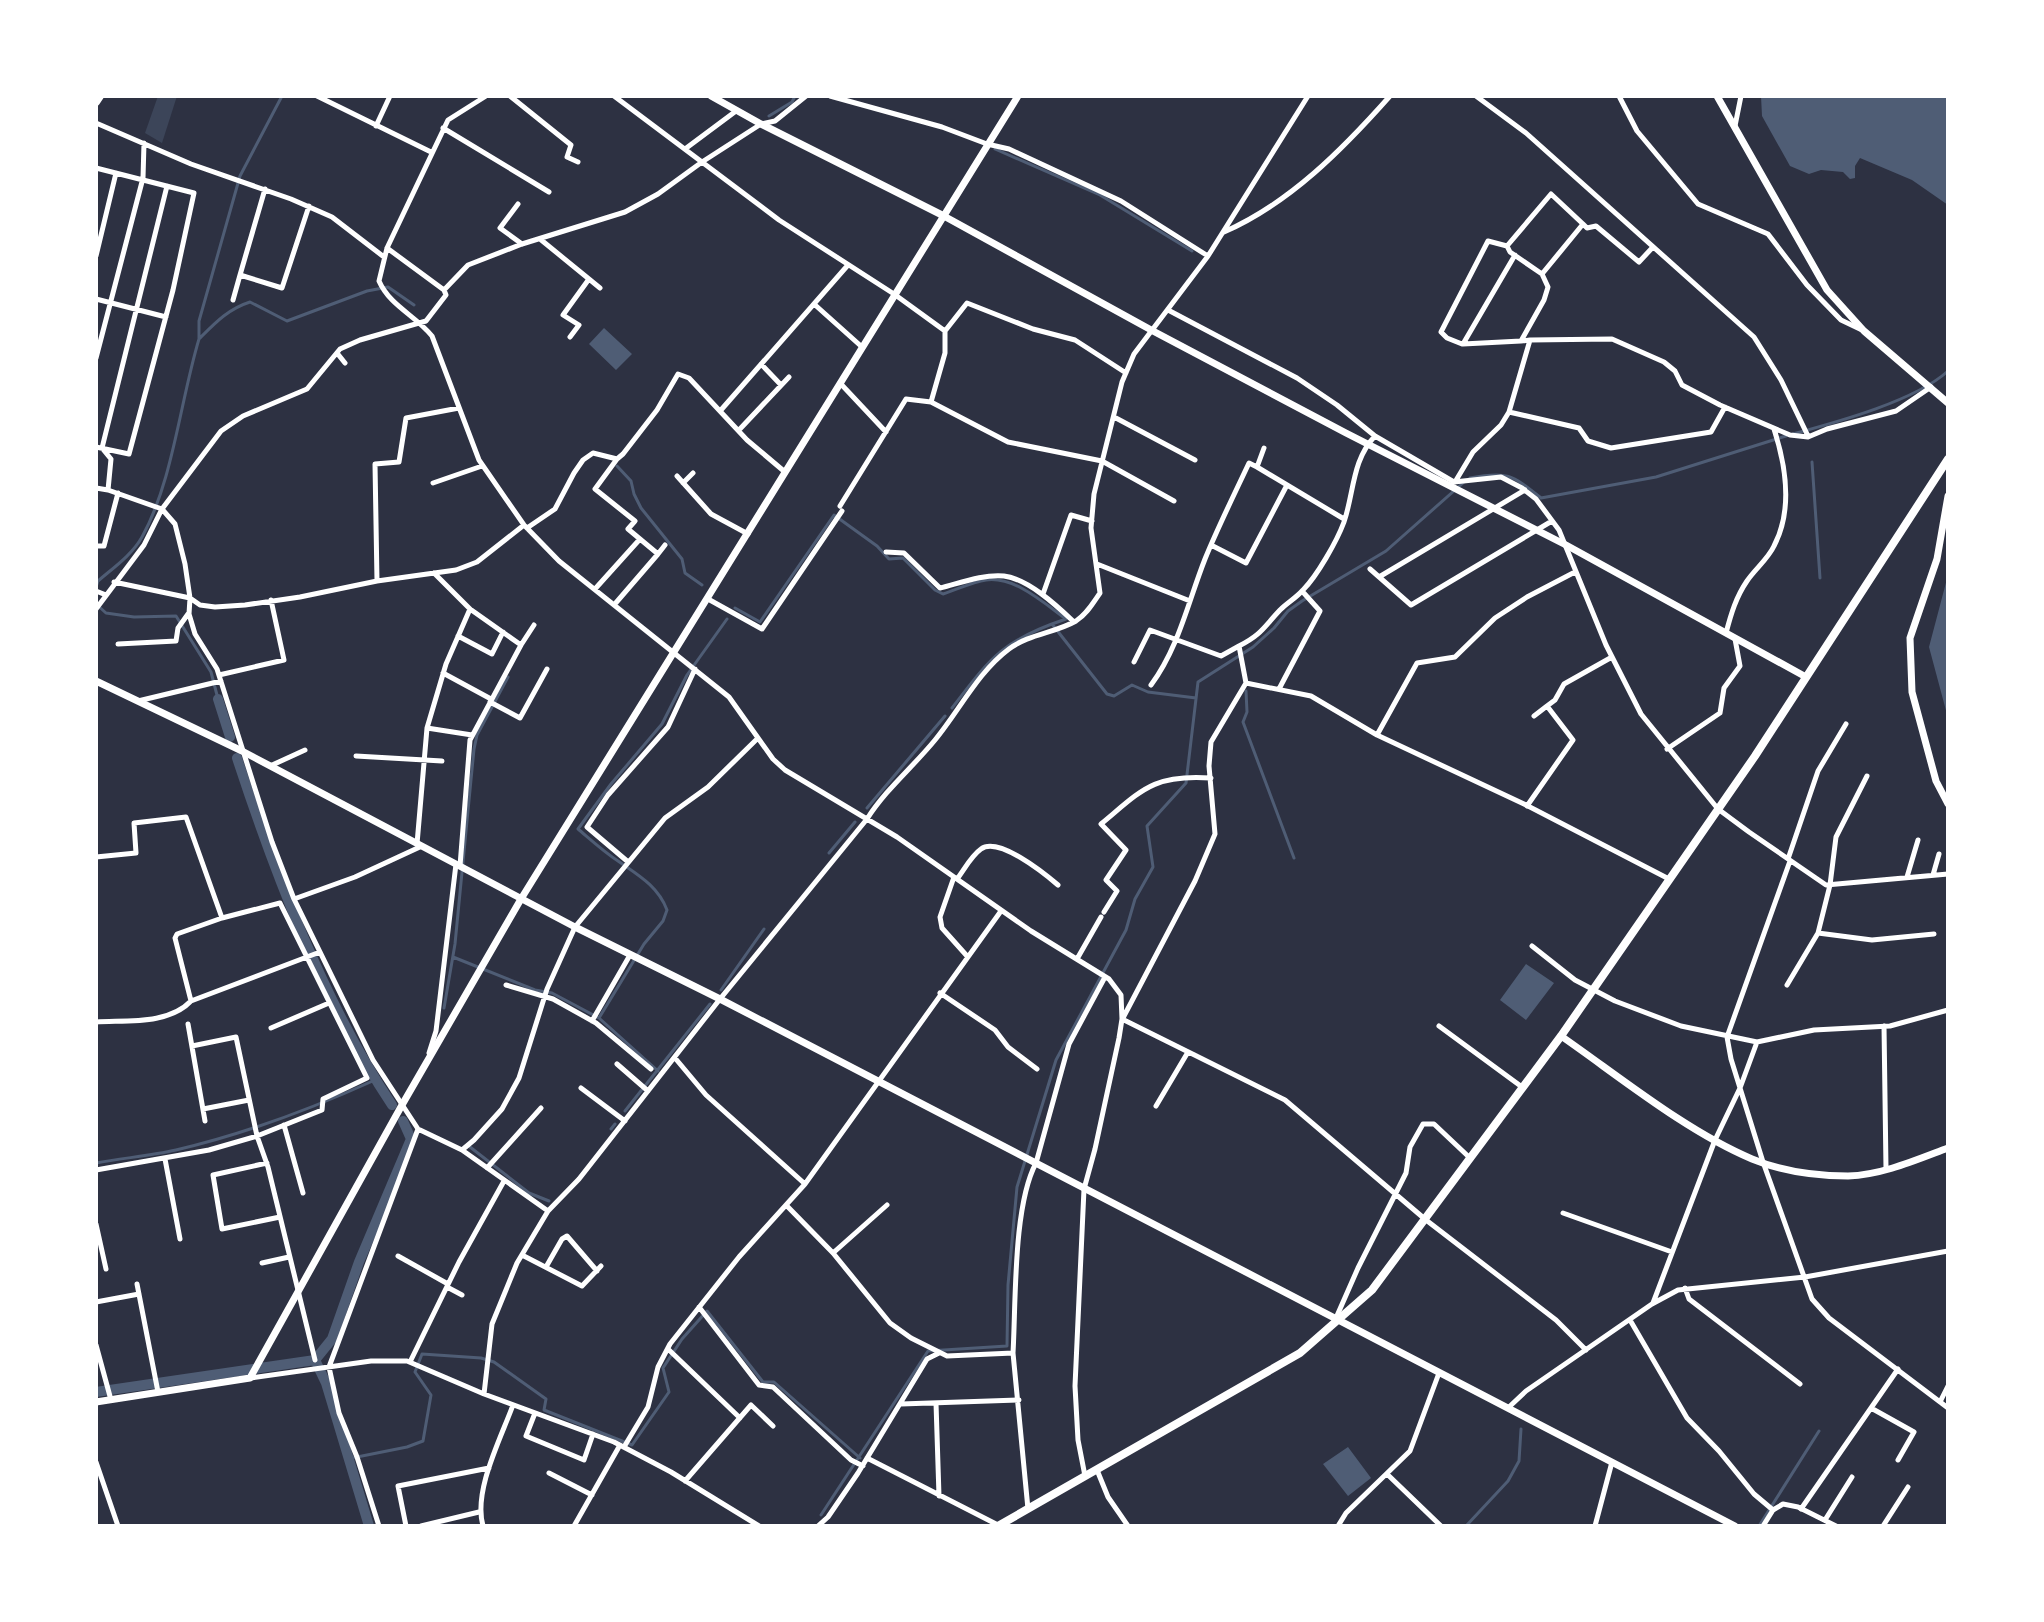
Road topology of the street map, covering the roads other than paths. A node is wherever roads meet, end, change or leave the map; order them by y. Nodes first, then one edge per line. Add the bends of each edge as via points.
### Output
1 (100, 96) edge
2 (317, 96) edge
3 (390, 96) edge
4 (486, 96) edge
5 (510, 96) edge
6 (614, 96) edge
7 (711, 96) edge
8 (806, 96) edge
9 (830, 96) edge
10 (1018, 96) edge
11 (1308, 96) edge
12 (1390, 96) edge
13 (1476, 96) edge
14 (1619, 96) edge
15 (1717, 96) edge
16 (1741, 96) edge
17 (96, 102) edge
18 (737, 110) junction
19 (96, 123) edge
20 (761, 124) junction
21 (376, 126) junction
22 (443, 128) junction
23 (1734, 129) junction
24 (144, 143) junction
25 (987, 144) junction
26 (685, 149) junction
27 (431, 152) junction
28 (578, 162) dead end
29 (702, 162) junction
30 (96, 168) edge
31 (116, 173) junction
32 (143, 178) junction
33 (167, 186) junction
34 (265, 189) junction
35 (549, 192) dead end
36 (518, 204) dead end
37 (309, 206) junction
38 (942, 215) junction
39 (1583, 224) junction
40 (1223, 233) junction
41 (539, 239) junction
42 (522, 244) junction
43 (1507, 246) junction
44 (1653, 247) junction
45 (387, 248) junction
46 (1515, 255) junction
47 (96, 256) edge
48 (1208, 256) junction
49 (384, 257) junction
50 (848, 265) junction
51 (1542, 274) junction
52 (240, 275) junction
53 (589, 279) junction
54 (600, 288) dead end
55 (444, 290) junction
56 (894, 294) junction
57 (96, 299) edge
58 (233, 300) dead end
59 (110, 303) junction
60 (814, 304) junction
61 (137, 310) junction
62 (1168, 310) junction
63 (166, 317) junction
64 (422, 323) junction
65 (945, 331) junction
66 (1153, 331) junction
67 (1864, 331) junction
68 (570, 337) dead end
69 (1530, 340) junction
70 (1521, 341) junction
71 (1463, 344) junction
72 (862, 347) junction
73 (337, 353) junction
74 (96, 358) edge
75 (345, 363) dead end
76 (761, 364) junction
77 (1126, 373) junction
78 (789, 377) dead end
79 (840, 382) junction
80 (781, 385) junction
81 (1931, 387) junction
82 (931, 402) junction
83 (1948, 403) edge
84 (1725, 407) junction
85 (459, 408) junction
86 (721, 410) junction
87 (1509, 412) junction
88 (1114, 417) junction
89 (1774, 429) junction
90 (739, 430) junction
91 (886, 432) junction
92 (1375, 436) junction
93 (1808, 437) junction
94 (1367, 444) junction
95 (99, 447) edge
96 (1264, 448) dead end
97 (617, 459) junction
98 (1948, 459) edge
99 (1195, 460) dead end
100 (1102, 461) junction
101 (482, 466) junction
102 (1257, 467) junction
103 (693, 473) dead end
104 (785, 473) junction
105 (677, 476) dead end
106 (1454, 482) junction
107 (433, 483) dead end
108 (683, 483) junction
109 (1287, 485) junction
110 (96, 488) edge
111 (108, 490) junction
112 (1525, 490) junction
113 (118, 493) junction
114 (1948, 496) edge
115 (1174, 501) dead end
116 (162, 509) junction
117 (1494, 509) junction
118 (1344, 519) junction
119 (1092, 521) junction
120 (1552, 521) junction
121 (526, 526) junction
122 (1537, 530) junction
123 (748, 534) junction
124 (640, 539) junction
125 (665, 545) dead end
126 (1211, 545) junction
127 (1566, 545) junction
128 (96, 546) edge
129 (886, 552) dead end
130 (658, 554) junction
131 (1097, 564) junction
132 (1370, 569) dead end
133 (1575, 572) junction
134 (434, 573) junction
135 (1379, 577) junction
136 (377, 581) junction
137 (114, 582) junction
138 (595, 589) junction
139 (96, 591) edge
140 (1302, 591) junction
141 (1043, 594) junction
142 (106, 595) junction
143 (190, 598) junction
144 (708, 599) junction
145 (271, 600) junction
146 (1190, 601) junction
147 (614, 605) junction
148 (96, 609) edge
149 (470, 609) junction
150 (189, 614) junction
151 (1074, 622) junction
152 (534, 625) dead end
153 (503, 632) junction
154 (1726, 633) junction
155 (458, 636) junction
156 (1735, 638) junction
157 (1177, 640) junction
158 (118, 644) dead end
159 (521, 645) junction
160 (1239, 646) junction
161 (675, 654) junction
162 (1612, 657) junction
163 (1134, 662) dead end
164 (692, 668) junction
165 (547, 669) dead end
166 (443, 673) junction
167 (1806, 677) junction
168 (220, 678) junction
169 (96, 681) edge
170 (1246, 683) junction
171 (1151, 685) dead end
172 (1279, 690) junction
173 (490, 700) junction
174 (137, 701) junction
175 (1547, 706) junction
176 (1534, 716) dead end
177 (1846, 724) dead end
178 (427, 728) junction
179 (472, 735) junction
180 (1377, 735) junction
181 (758, 738) junction
182 (1667, 749) junction
183 (305, 750) dead end
184 (242, 751) junction
185 (356, 756) dead end
186 (424, 759) junction
187 (442, 761) dead end
188 (270, 766) junction
189 (1867, 776) dead end
190 (1211, 778) junction
191 (1948, 804) edge
192 (1527, 806) junction
193 (1718, 809) junction
194 (867, 819) junction
195 (1918, 840) dead end
196 (420, 845) junction
197 (1939, 854) dead end
198 (96, 857) edge
199 (1789, 860) junction
200 (626, 863) junction
201 (461, 867) junction
202 (1948, 874) edge
203 (1933, 875) junction
204 (955, 878) junction
205 (1906, 878) junction
206 (1669, 879) junction
207 (1058, 885) dead end
208 (1830, 885) junction
209 (294, 899) junction
210 (521, 899) junction
211 (1001, 911) junction
212 (222, 918) junction
213 (575, 927) junction
214 (1818, 933) junction
215 (1934, 934) dead end
216 (1532, 946) dead end
217 (320, 952) junction
218 (634, 956) junction
219 (968, 956) junction
220 (307, 957) junction
221 (1077, 959) junction
222 (1105, 977) junction
223 (506, 985) dead end
224 (1787, 985) dead end
225 (1593, 989) junction
226 (940, 993) junction
227 (545, 997) junction
228 (720, 999) junction
229 (191, 1001) junction
230 (329, 1003) junction
231 (1948, 1010) edge
232 (1122, 1019) junction
233 (592, 1021) junction
234 (96, 1022) edge
235 (188, 1024) dead end
236 (1439, 1026) dead end
237 (1884, 1026) junction
238 (271, 1028) dead end
239 (1561, 1036) junction
240 (1727, 1037) junction
241 (1757, 1042) junction
242 (192, 1046) junction
243 (1188, 1052) junction
244 (675, 1058) junction
245 (426, 1063) junction
246 (617, 1064) dead end
247 (651, 1069) dead end
248 (1037, 1069) dead end
249 (879, 1082) junction
250 (581, 1088) dead end
251 (1523, 1088) junction
252 (1740, 1088) junction
253 (648, 1091) junction
254 (249, 1100) junction
255 (402, 1105) junction
256 (1156, 1106) dead end
257 (541, 1108) dead end
258 (203, 1109) junction
259 (205, 1121) dead end
260 (625, 1121) junction
261 (284, 1125) junction
262 (418, 1129) junction
263 (257, 1136) junction
264 (1715, 1140) junction
265 (1948, 1148) edge
266 (462, 1150) junction
267 (1471, 1158) junction
268 (165, 1159) junction
269 (1029, 1160) junction
270 (1763, 1162) junction
271 (267, 1163) junction
272 (487, 1168) junction
273 (1886, 1169) junction
274 (96, 1170) edge
275 (504, 1181) junction
276 (805, 1184) junction
277 (1084, 1189) junction
278 (303, 1193) dead end
279 (1395, 1194) junction
280 (887, 1205) dead end
281 (787, 1206) junction
282 (548, 1211) junction
283 (1563, 1213) dead end
284 (280, 1217) junction
285 (1426, 1220) junction
286 (96, 1224) edge
287 (180, 1239) dead end
288 (1948, 1251) edge
289 (1672, 1252) junction
290 (833, 1253) junction
291 (522, 1255) junction
292 (398, 1256) dead end
293 (289, 1257) junction
294 (262, 1263) dead end
295 (546, 1267) junction
296 (106, 1269) dead end
297 (1805, 1277) junction
298 (137, 1284) dead end
299 (447, 1285) junction
300 (1685, 1288) junction
301 (299, 1293) junction
302 (139, 1294) junction
303 (462, 1295) dead end
304 (96, 1302) edge
305 (1652, 1304) junction
306 (699, 1307) junction
307 (1338, 1319) junction
308 (1630, 1320) junction
309 (96, 1345) edge
310 (668, 1349) junction
311 (1586, 1350) junction
312 (940, 1353) junction
313 (1013, 1353) junction
314 (315, 1360) dead end
315 (410, 1362) junction
316 (329, 1367) junction
317 (1898, 1369) junction
318 (1439, 1372) junction
319 (250, 1378) junction
320 (1800, 1384) dead end
321 (1948, 1386) edge
322 (158, 1392) junction
323 (484, 1394) junction
324 (111, 1400) junction
325 (1019, 1400) junction
326 (96, 1402) edge
327 (1940, 1402) junction
328 (936, 1403) junction
329 (901, 1404) junction
330 (513, 1405) junction
331 (1508, 1408) junction
332 (1871, 1408) junction
333 (1948, 1408) edge
334 (535, 1413) junction
335 (740, 1418) junction
336 (773, 1426) dead end
337 (593, 1434) junction
338 (622, 1446) junction
339 (867, 1458) junction
340 (1898, 1460) dead end
341 (96, 1462) edge
342 (1612, 1462) junction
343 (863, 1466) junction
344 (489, 1468) junction
345 (1097, 1470) junction
346 (549, 1473) dead end
347 (1387, 1474) junction
348 (1085, 1477) junction
349 (1852, 1477) dead end
350 (685, 1481) junction
351 (1908, 1487) dead end
352 (592, 1495) junction
353 (939, 1496) junction
354 (1028, 1509) junction
355 (1801, 1509) junction
356 (1773, 1510) junction
357 (479, 1512) junction
358 (1825, 1521) junction
359 (118, 1526) edge
360 (379, 1526) edge
361 (406, 1526) edge
362 (421, 1526) edge
363 (483, 1526) edge
364 (574, 1526) edge
365 (759, 1526) edge
366 (818, 1526) edge
367 (999, 1526) edge
368 (1128, 1526) edge
369 (1338, 1526) edge
370 (1441, 1526) edge
371 (1595, 1526) edge
372 (1735, 1526) edge
373 (1763, 1526) edge
374 (1836, 1526) edge
375 (1883, 1526) edge

1 - 17 main road
2 - 21 street
3 - 21 street
4 - 22 street
5 - 28 street via 571,145 567,157
6 - 26 street
7 - 18 street
8 - 20 street via 775,121
9 - 25 street
10 - 25 street
11 - 40 street
12 - 40 street via 1310,178
13 - 44 street via 1526,133
14 - 67 street via 1637,131 1698,204 1768,234 1841,320
15 - 23 street
16 - 23 street
18 - 20 street
18 - 26 street
19 - 24 street
20 - 29 street
20 - 38 street
21 - 27 street
22 - 27 street
22 - 35 street
23 - 67 street via 1827,290
24 - 32 street
24 - 34 street
25 - 38 street
25 - 48 street via 1091,186
26 - 29 street
27 - 45 street
29 - 41 street via 625,212
29 - 50 street
30 - 31 street
31 - 32 street
31 - 47 street
32 - 33 street
32 - 59 street
33 - 61 street
33 - 63 street via 194,193
34 - 37 street
34 - 52 street
36 - 42 street via 500,228
37 - 49 street
37 - 52 street via 282,288
38 - 56 street
38 - 66 street
39 - 43 street via 1551,194
39 - 44 street via 1596,226 1639,262
39 - 51 street
40 - 48 street
41 - 42 street
41 - 53 street
42 - 55 street via 468,265
43 - 46 street
43 - 71 street via 1488,241 1450,311 1441,332
44 - 93 street via 1754,337
45 - 49 street
45 - 55 street
46 - 51 street
46 - 71 street
48 - 62 street
49 - 64 street via 379,281 385,295
50 - 56 street
50 - 60 street
51 - 70 street via 1548,287 1544,300
52 - 58 street
53 - 54 street
53 - 68 street via 563,315 579,325
55 - 64 street via 435,312
56 - 65 street
56 - 72 street
57 - 59 street
59 - 61 street
59 - 74 street
60 - 72 street
60 - 76 street
61 - 63 street
61 - 95 street
62 - 66 street
62 - 92 street via 1297,378
63 - 95 street via 129,454
64 - 73 street via 360,340
64 - 85 street via 438,348
65 - 77 street via 970,303 1075,340
65 - 82 street via 945,353
66 - 77 street
66 - 94 street
67 - 81 street
69 - 70 street
69 - 84 street via 1612,339 1664,362 1682,385
69 - 87 street
70 - 71 street
72 - 79 street
73 - 75 street
73 - 116 street via 307,389 221,431
76 - 80 street
76 - 86 street
77 - 88 street
78 - 80 street
79 - 91 street
79 - 104 street
80 - 90 street
81 - 83 street
81 - 93 street via 1896,411
82 - 91 street via 906,399
82 - 100 street via 1008,442
84 - 87 street via 1711,432 1611,448 1588,441 1579,428
84 - 89 street
85 - 101 street
85 - 136 street via 406,418 399,462 375,464
86 - 90 street
86 - 97 street via 678,374
87 - 106 street
88 - 99 street
88 - 100 street
89 - 93 street
89 - 154 street via 1785,466 1785,518 1774,547 1734,605
90 - 104 street
91 - 144 street via 762,629
92 - 94 street
92 - 106 street
94 - 117 street
94 - 118 street
95 - 111 street via 111,459
96 - 102 street
97 - 121 street via 593,453 583,460 555,509
97 - 124 street via 595,489 635,521 628,529
98 - 167 main road
100 - 115 street
100 - 119 street
101 - 107 street
101 - 121 street
102 - 109 street
102 - 126 street via 1249,463
103 - 108 street
104 - 123 street
105 - 108 street
106 - 112 street via 1501,477
108 - 123 street via 711,514
109 - 118 street
109 - 126 street via 1246,563
110 - 111 street
111 - 113 street
112 - 117 street
112 - 120 street
113 - 116 street
113 - 128 street via 104,546
114 - 191 street via 1937,559 1910,638 1912,692 1936,781
116 - 137 street via 144,545
116 - 143 street via 175,524
117 - 122 street
117 - 135 street
118 - 140 street
119 - 131 street
119 - 141 street via 1071,515
120 - 122 street
120 - 127 street
121 - 134 street via 477,562
121 - 138 street
122 - 127 street
122 - 135 street via 1411,605
123 - 144 street
124 - 130 street
124 - 138 street
125 - 130 street
126 - 146 street
127 - 133 street
127 - 154 street
129 - 141 street via 904,553 940,588 1006,576
130 - 147 street
131 - 146 street
131 - 151 street via 1100,593
132 - 135 street
133 - 162 street
133 - 180 street via 1495,618 1455,657 1417,663
134 - 136 street
134 - 149 street
136 - 145 street
137 - 142 street
137 - 143 street
138 - 147 street
139 - 142 street
140 - 160 street via 1259,636
140 - 172 street via 1320,611
141 - 151 street
142 - 148 street
143 - 145 street via 215,607
143 - 150 street
144 - 161 street
145 - 168 street via 284,660
146 - 157 street
147 - 161 street
149 - 153 street
149 - 155 street
150 - 158 street via 176,641
150 - 168 street
151 - 194 street via 1029,637 996,661
152 - 159 street
153 - 155 street via 492,654
153 - 159 street
154 - 156 street
155 - 166 street
156 - 167 street
156 - 182 street via 1740,666 1724,688 1720,713
157 - 160 street via 1221,656
157 - 163 street via 1150,630
157 - 171 street
159 - 173 street
160 - 170 street
161 - 164 street
161 - 210 street
162 - 175 street via 1564,684
162 - 182 street via 1641,714
164 - 181 street via 729,697
164 - 200 street via 668,727 587,827
165 - 173 street via 520,718
166 - 173 street
166 - 178 street
167 - 193 main road
168 - 174 street
168 - 184 street
169 - 174 street
170 - 172 street
170 - 190 street via 1211,742
172 - 180 street via 1311,696
173 - 179 street
174 - 184 street
175 - 176 street
175 - 192 street via 1573,740
177 - 199 street via 1818,771
178 - 179 street
178 - 186 street
179 - 201 street
180 - 192 street
181 - 194 street via 785,770
181 - 200 street via 708,787 665,818
182 - 193 street
183 - 188 street
184 - 188 street
184 - 209 street
185 - 186 street
186 - 187 street
186 - 196 street
188 - 196 street
189 - 208 street via 1836,837
190 - 221 street via 1149,784 1101,824 1126,850 1106,880 1117,891
190 - 232 street via 1215,834
192 - 206 street
193 - 199 street
193 - 206 main road
194 - 204 street
194 - 228 street
195 - 205 street
196 - 201 street
196 - 209 street
197 - 203 street
198 - 212 street via 136,853 134,823 186,817
199 - 208 street
199 - 240 street
200 - 213 street
201 - 210 street
201 - 245 street via 436,1031
202 - 203 street
203 - 205 street
204 - 207 street via 982,847 995,845
204 - 211 street
204 - 219 street via 940,917 942,928
205 - 208 street
206 - 225 main road
208 - 214 street
209 - 217 street
210 - 213 street
210 - 245 street
211 - 219 street
211 - 221 street
212 - 220 street via 280,903
212 - 229 street via 175,938
213 - 218 street
213 - 227 street
214 - 215 street via 1872,940
214 - 224 street
216 - 225 street
217 - 220 street
217 - 255 street via 373,1060
218 - 228 street
218 - 233 street
219 - 226 street
220 - 229 street
220 - 230 street
221 - 222 street
222 - 232 street via 1121,995
222 - 269 street via 1069,1044
223 - 227 street
225 - 239 main road
225 - 240 street via 1681,1026
226 - 248 street via 995,1030
226 - 249 street
227 - 233 street
227 - 266 street via 519,1078 502,1109
228 - 244 street
228 - 249 street
229 - 234 street via 180,1012 155,1019
230 - 238 street
230 - 261 street via 367,1078 323,1099 322,1110
231 - 237 street
232 - 243 street
232 - 277 street
233 - 247 street
235 - 242 street
236 - 251 street
237 - 241 street via 1814,1030
237 - 273 street
239 - 251 main road
239 - 264 street
240 - 241 street
240 - 252 street
241 - 252 street
242 - 254 street via 236,1037
242 - 258 street
243 - 256 street
243 - 279 street via 1285,1100
244 - 253 street
244 - 276 street via 706,1095
245 - 255 street
246 - 253 street
249 - 269 street
249 - 276 street
250 - 260 street
251 - 267 main road
252 - 264 street
252 - 270 street
253 - 260 street
254 - 258 street
254 - 263 street
255 - 262 street
255 - 301 street
257 - 272 street
258 - 259 street
260 - 282 street
261 - 263 street
261 - 278 street
262 - 266 street
262 - 316 street
263 - 268 street
263 - 271 street
264 - 270 street
264 - 289 street
265 - 273 street
266 - 272 street
267 - 279 street via 1434,1124 1423,1124
267 - 285 main road
268 - 274 street
268 - 287 street
269 - 277 street
269 - 313 street
270 - 273 street via 1796,1172 1850,1176
270 - 297 street
271 - 284 street
271 - 284 street via 213,1175 222,1229
272 - 275 street
275 - 282 street
275 - 299 street
276 - 281 street
277 - 307 street
277 - 348 street via 1075,1386
279 - 285 street
279 - 307 street
280 - 290 street
281 - 290 street
281 - 306 street
282 - 291 street
283 - 289 street
284 - 293 street
285 - 307 main road via 1372,1290
285 - 311 street via 1556,1320
286 - 296 street
288 - 297 street
289 - 305 street
290 - 312 street via 890,1323
291 - 295 street
291 - 323 street via 492,1324
292 - 299 street
293 - 294 street
293 - 301 street
295 - 295 street via 567,1236 599,1269 582,1286
297 - 300 street
297 - 317 street via 1819,1309
298 - 302 street
299 - 303 street
299 - 315 street
300 - 305 street
300 - 320 street via 1689,1299
301 - 314 street
301 - 319 street
302 - 304 street
302 - 322 street
305 - 308 street
306 - 310 street
306 - 343 street via 759,1385 773,1387
307 - 318 street
307 - 345 main road via 1300,1353
308 - 311 street
308 - 356 street via 1687,1418
309 - 324 street
310 - 335 street
310 - 338 street via 648,1407
311 - 331 street
312 - 313 street
312 - 329 street via 927,1359
313 - 325 street
315 - 316 street
315 - 323 street
316 - 319 street
316 - 360 street via 339,1413
317 - 327 street
317 - 332 street
318 - 331 street
318 - 347 street via 1410,1451
319 - 322 street
321 - 327 street
322 - 324 street
323 - 330 street
324 - 326 street
325 - 328 street
325 - 354 street
327 - 333 street
328 - 329 street
328 - 353 street
329 - 339 street
330 - 334 street
330 - 344 street
331 - 342 street
332 - 340 street via 1914,1432
332 - 355 street
334 - 337 street
334 - 337 street via 526,1436 584,1460
335 - 336 street via 751,1405
335 - 350 street
337 - 338 street
338 - 350 street
338 - 352 street
339 - 343 street
339 - 353 street
341 - 359 street
342 - 371 street
342 - 372 street
343 - 366 street
344 - 357 street
344 - 361 street via 398,1486
345 - 348 main road
345 - 368 street
346 - 352 street
347 - 369 street
347 - 370 street
348 - 354 main road
349 - 358 street
350 - 365 street
351 - 375 street
352 - 364 street
353 - 367 street
354 - 367 main road
355 - 356 street via 1783,1504
355 - 358 street
356 - 373 street
357 - 362 street
357 - 363 street
358 - 374 street

